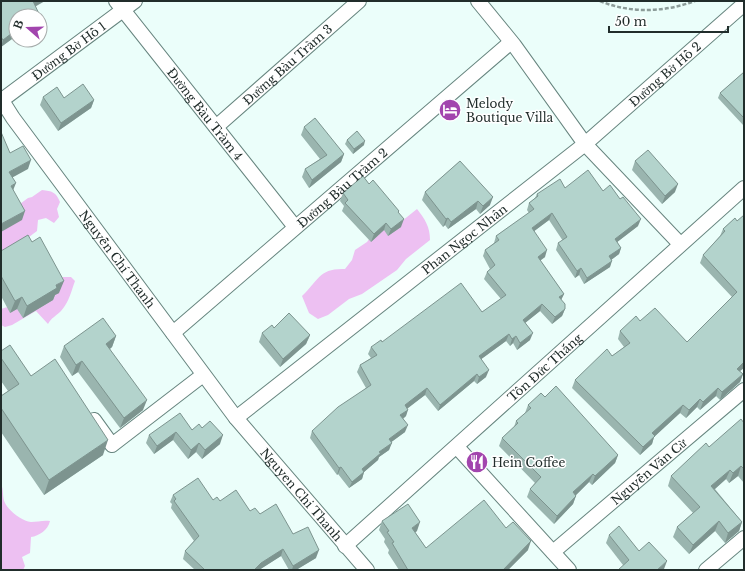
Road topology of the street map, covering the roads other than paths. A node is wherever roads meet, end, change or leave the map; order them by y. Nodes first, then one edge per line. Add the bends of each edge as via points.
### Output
1 (135, 1) edge
2 (359, 1) edge
3 (478, 1) edge
4 (744, 4) edge
5 (119, 6) edge
6 (511, 42) junction
7 (1, 100) edge
8 (216, 127) junction
9 (585, 144) junction
10 (744, 188) edge
11 (295, 228) junction
12 (680, 244) junction
13 (173, 333) junction
14 (203, 375) junction
15 (744, 390) edge
16 (85, 408) edge
17 (236, 418) junction
18 (456, 447) junction
19 (744, 538) edge
20 (345, 546) junction
21 (553, 552) junction
22 (367, 570) edge
23 (569, 570) edge
24 (706, 570) edge

1 - 5 street, Đường Bờ Hồ 1
2 - 8 street, Đường Bàu Tràm 3
3 - 6 street
4 - 9 street, Đường Bờ Hồ 2
5 - 7 street, Đường Bờ Hồ 1
5 - 8 street, Đường Bàu Tràm 4
6 - 9 street
6 - 11 street, Đường Bàu Tràm 2
7 - 13 street, Nguyễn Chí Thanh
8 - 11 street, Đường Bàu Tràm 4
9 - 12 street
9 - 17 street, Phan Ngọc Nhân
10 - 12 street, Tôn Đức Thắng
11 - 13 street, Đường Bàu Tràm 2
12 - 18 street, Tôn Đức Thắng
13 - 14 street, Nguyễn Chí Thanh
14 - 16 street via 112,445
14 - 17 street, Nguyễn Chí Thanh
15 - 21 street, Nguyễn Văn Cừ
17 - 20 street, Nguyen Chi Thanh
18 - 20 street, Tôn Đức Thắng
18 - 21 street
19 - 24 street
20 - 22 street, Nguyen Chi Thanh
21 - 23 street

